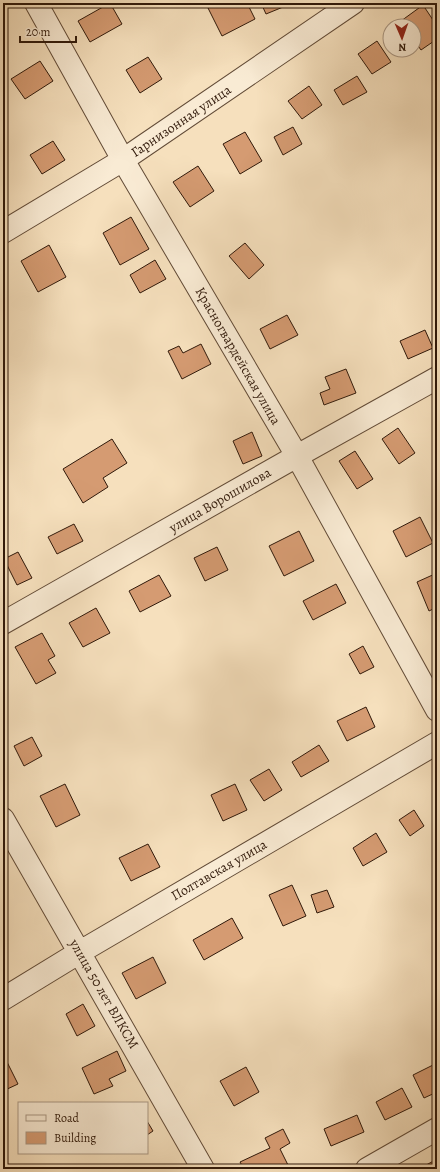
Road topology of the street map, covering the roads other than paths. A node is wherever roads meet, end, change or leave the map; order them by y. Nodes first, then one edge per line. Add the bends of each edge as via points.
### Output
1 (36, 3) edge
2 (353, 3) edge
3 (123, 160) junction
4 (3, 232) edge
5 (437, 378) edge
6 (297, 456) junction
7 (3, 623) edge
8 (437, 710) edge
9 (437, 742) edge
10 (3, 819) edge
11 (80, 952) junction
12 (3, 999) edge
13 (437, 1129) edge
14 (203, 1169) edge
15 (367, 1169) edge

1 - 3 street, Красногвардейская улица
2 - 3 street, Гарнизонная улица
3 - 4 street, Гарнизонная улица
3 - 6 street, Красногвардейская улица
5 - 6 street, улица Ворошилова
6 - 7 street, улица Ворошилова
6 - 8 street, Красногвардейская улица
9 - 11 street, Полтавская улица
10 - 11 street, улица 50 лет ВЛКСМ
11 - 12 street, Полтавская улица
11 - 14 street, улица 50 лет ВЛКСМ
13 - 15 street

